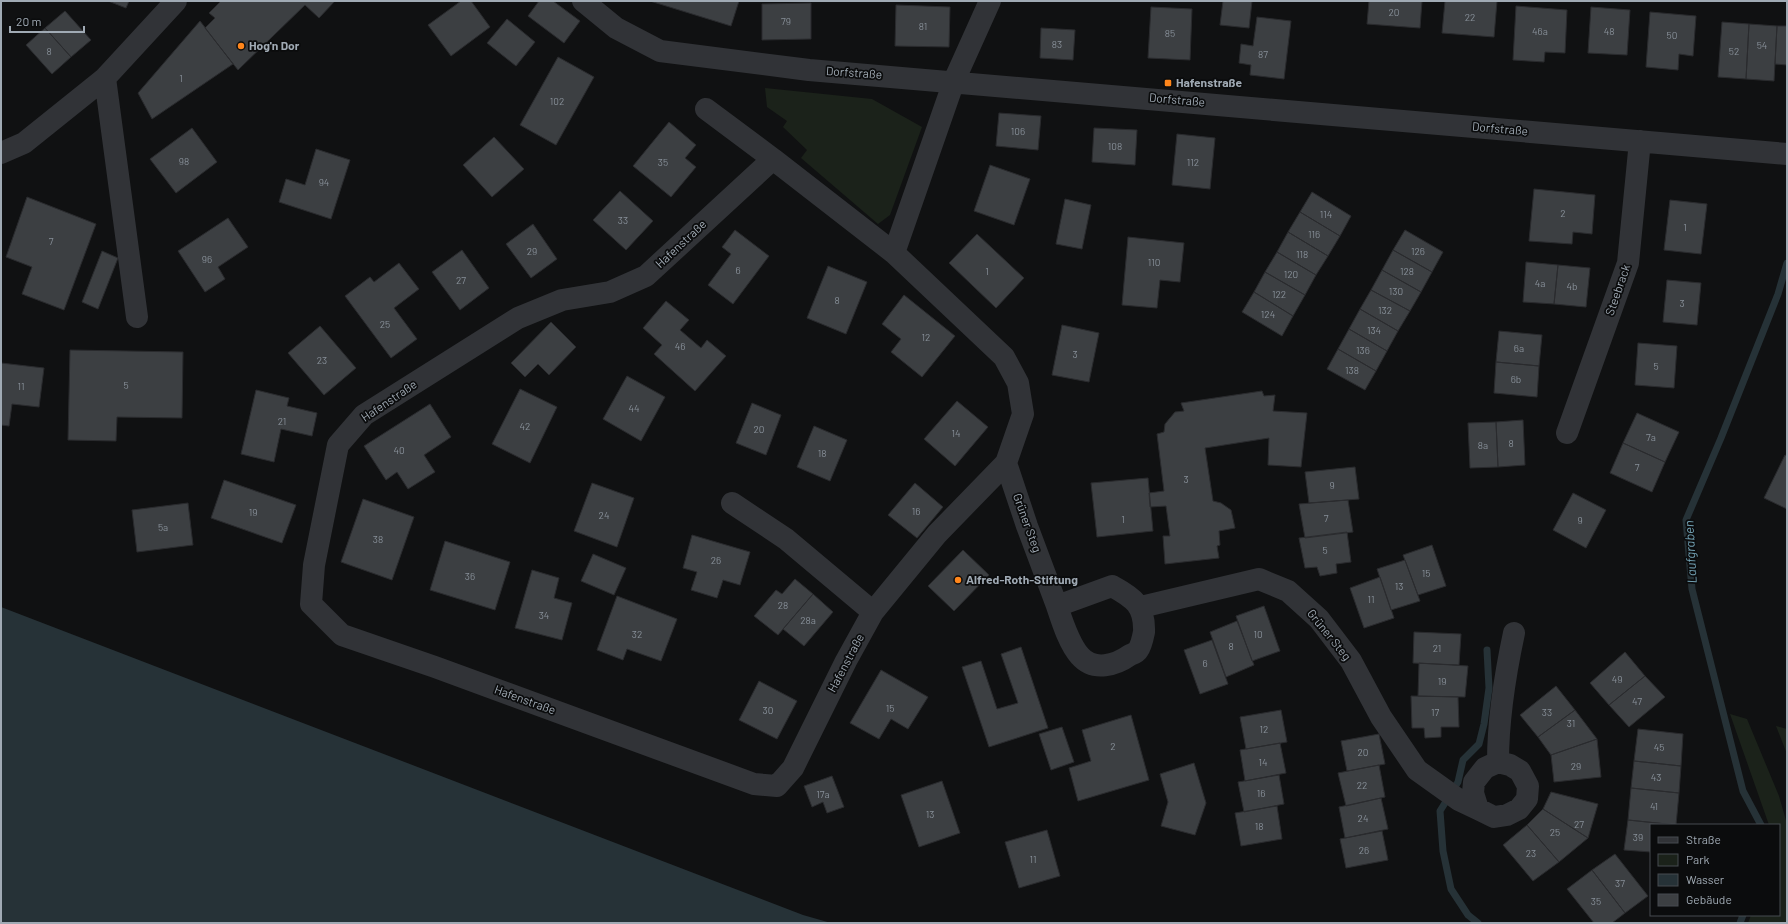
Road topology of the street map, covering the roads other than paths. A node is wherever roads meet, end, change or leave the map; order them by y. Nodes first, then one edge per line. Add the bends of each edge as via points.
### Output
1 (176, 1) edge
2 (583, 1) edge
3 (990, 1) edge
4 (106, 78) junction
5 (954, 81) junction
6 (706, 109) dead end
7 (1640, 141) junction
8 (1, 153) edge
9 (1787, 154) edge
10 (773, 159) junction
11 (894, 253) junction
12 (137, 317) dead end
13 (1567, 433) dead end
14 (1006, 463) junction
15 (732, 503) dead end
16 (1057, 606) junction
17 (1141, 607) junction
18 (874, 612) junction
19 (1514, 633) dead end
20 (1498, 762) junction
21 (1469, 804) junction

1 - 4 street
2 - 5 street, Dorfstraße via 616,28 660,50 809,70
3 - 5 street
4 - 8 street via 24,143
4 - 12 street
5 - 7 street, Dorfstraße
5 - 11 street
6 - 10 street, Hafenstraße
7 - 9 street, Dorfstraße
7 - 13 street, Steebrack via 1628,263
10 - 11 street, Hafenstraße
10 - 18 street, Hafenstraße via 646,276 610,292 562,300 518,318 364,415 338,445 314,565 311,604 342,635 754,784 777,786 792,768
11 - 14 street, Hafenstraße via 1004,357 1018,383 1023,414
14 - 16 street, Grüner Steg
14 - 18 street, Hafenstraße via 937,534
15 - 18 street via 786,539
16 - 17 street via 1112,586 1127,594
16 - 17 street, Grüner Steg via 1064,628 1080,657 1091,664 1104,666 1121,661 1138,650 1143,637
17 - 21 street, Grüner Steg via 1260,579 1288,591 1319,619 1351,661 1381,717 1417,770
19 - 20 street via 1498,737
20 - 21 street via 1485,768 1474,782
20 - 21 street via 1510,764 1520,771 1528,786 1527,799 1519,809 1507,815 1494,817

